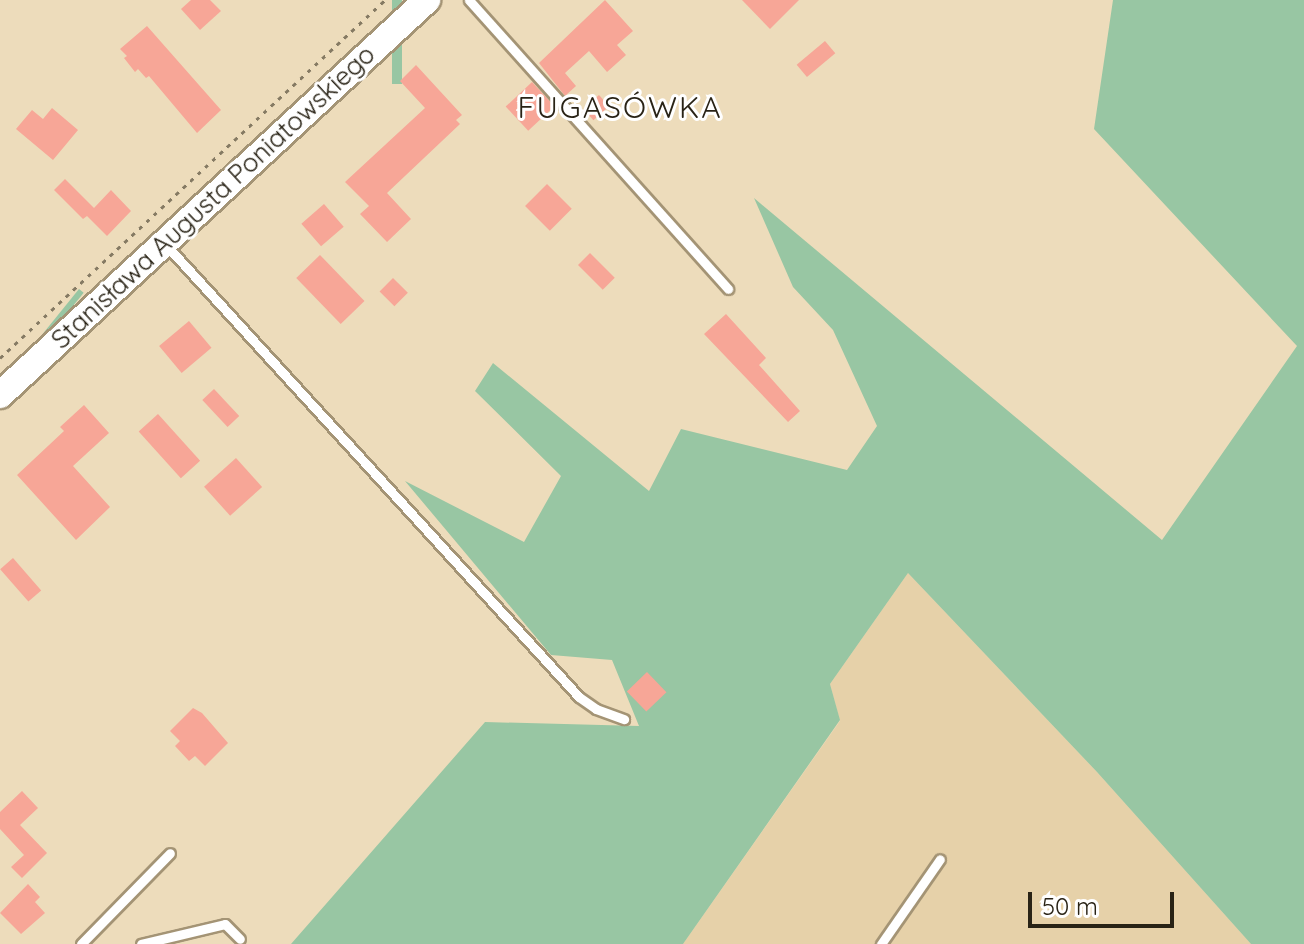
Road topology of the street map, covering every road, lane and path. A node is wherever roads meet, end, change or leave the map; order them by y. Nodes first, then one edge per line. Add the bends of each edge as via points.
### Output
1 (385, 0) edge
2 (427, 0) edge
3 (469, 0) edge
4 (164, 243) junction
5 (728, 289) dead end
6 (0, 358) edge
7 (0, 395) edge
8 (624, 719) dead end
9 (170, 853) dead end
10 (940, 859) dead end
11 (240, 939) dead end
12 (81, 944) edge
13 (141, 944) edge
14 (881, 944) edge

1 - 6 path
2 - 4 main road, Stanisława Augusta Poniatowskiego
3 - 5 lane
4 - 7 main road, Stanisława Augusta Poniatowskiego
4 - 8 lane via 579,697
9 - 12 lane
10 - 14 lane
11 - 13 lane via 225,924

